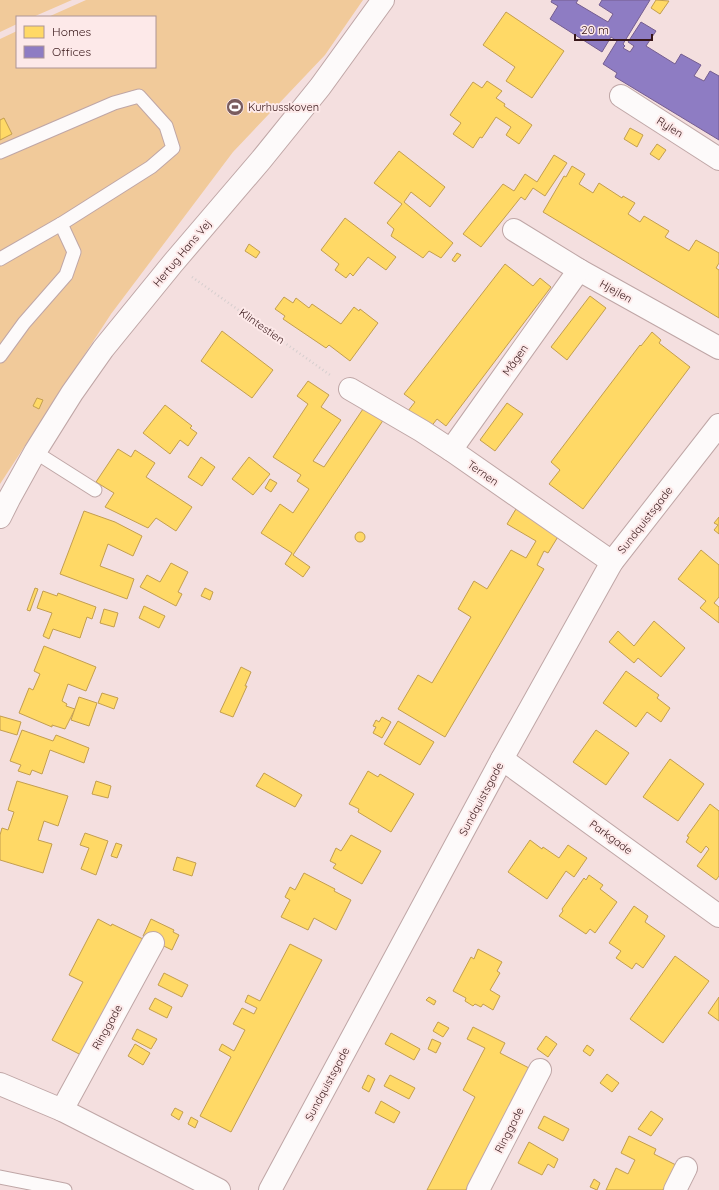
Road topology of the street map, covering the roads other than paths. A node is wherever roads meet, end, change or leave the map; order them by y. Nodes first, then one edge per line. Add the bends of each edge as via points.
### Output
1 (383, 0) edge
2 (621, 96) dead end
3 (0, 152) edge
4 (719, 159) edge
5 (61, 224) junction
6 (514, 230) dead end
7 (0, 259) edge
8 (579, 270) junction
9 (719, 348) edge
10 (0, 356) edge
11 (350, 389) road end
12 (719, 425) edge
13 (451, 450) junction
14 (35, 452) junction
15 (95, 490) dead end
16 (0, 518) edge
17 (612, 562) junction
18 (502, 760) junction
19 (719, 916) edge
20 (153, 943) dead end
21 (540, 1070) dead end
22 (0, 1084) edge
23 (62, 1110) junction
24 (686, 1168) dead end
25 (0, 1177) edge
26 (65, 1190) edge
27 (219, 1190) edge
28 (270, 1190) edge
29 (478, 1190) edge
30 (675, 1190) edge

1 - 14 street, Hertug Hans Vej via 320,87 102,349
2 - 4 street, Rylen
3 - 5 lane via 114,103 138,96 166,126 173,148 151,167
5 - 7 lane
5 - 10 lane via 74,252 66,275 24,322
6 - 8 street, Hjejlen
8 - 9 street, Hjejlen
8 - 13 street, Mågen
11 - 13 street, Ternen
12 - 17 street, Sundquistsgade
13 - 17 street, Ternen
14 - 15 lane
14 - 16 street, Hertug Hans Vej
17 - 18 street, Sundquistsgade
18 - 19 street, Parkgade
18 - 28 street, Sundquistsgade
20 - 23 street, Ringgade
21 - 29 street, Ringgade
22 - 23 street
23 - 27 street
24 - 30 street
25 - 26 lane

